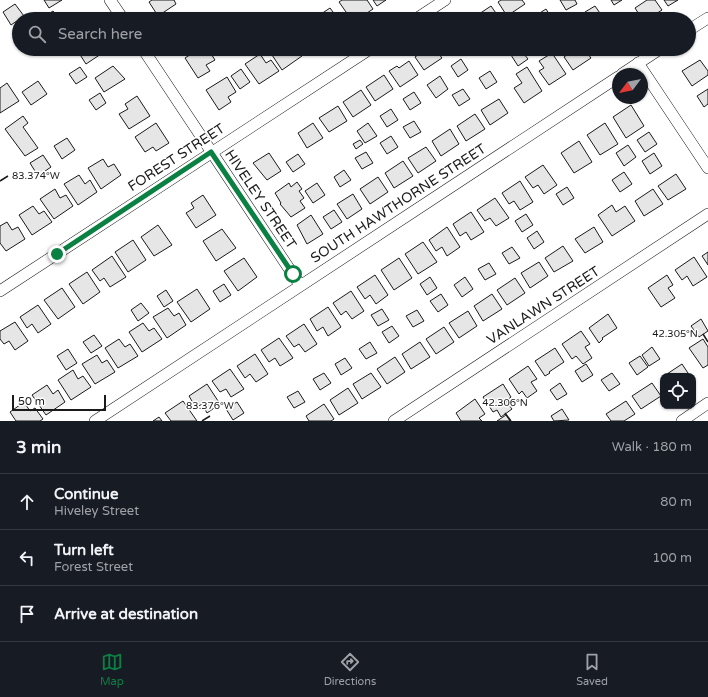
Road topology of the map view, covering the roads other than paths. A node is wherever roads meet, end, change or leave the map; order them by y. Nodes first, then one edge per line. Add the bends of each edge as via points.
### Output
1 (110, 0) edge
2 (445, 0) edge
3 (118, 12) edge
4 (427, 12) edge
5 (708, 18) edge
6 (696, 26) edge
7 (148, 56) edge
8 (359, 56) edge
9 (650, 56) edge
10 (638, 64) junction
11 (632, 68) edge
12 (612, 81) edge
13 (211, 152) junction
14 (708, 168) edge
15 (708, 214) edge
16 (300, 286) junction
17 (0, 291) edge
18 (708, 403) edge
19 (95, 421) edge
20 (394, 421) edge
21 (682, 421) edge

1 - 3 street
2 - 4 street
5 - 6 street
7 - 13 street, HIVELEY STREET
8 - 13 street, FOREST STREET
9 - 10 street
10 - 11 street
10 - 14 street
12 - 16 street, SOUTH HAWTHORNE STREET
13 - 16 street, HIVELEY STREET
13 - 17 street, FOREST STREET
15 - 20 street, VANLAWN STREET
16 - 19 street, SOUTH HAWTHORNE STREET
18 - 21 street

